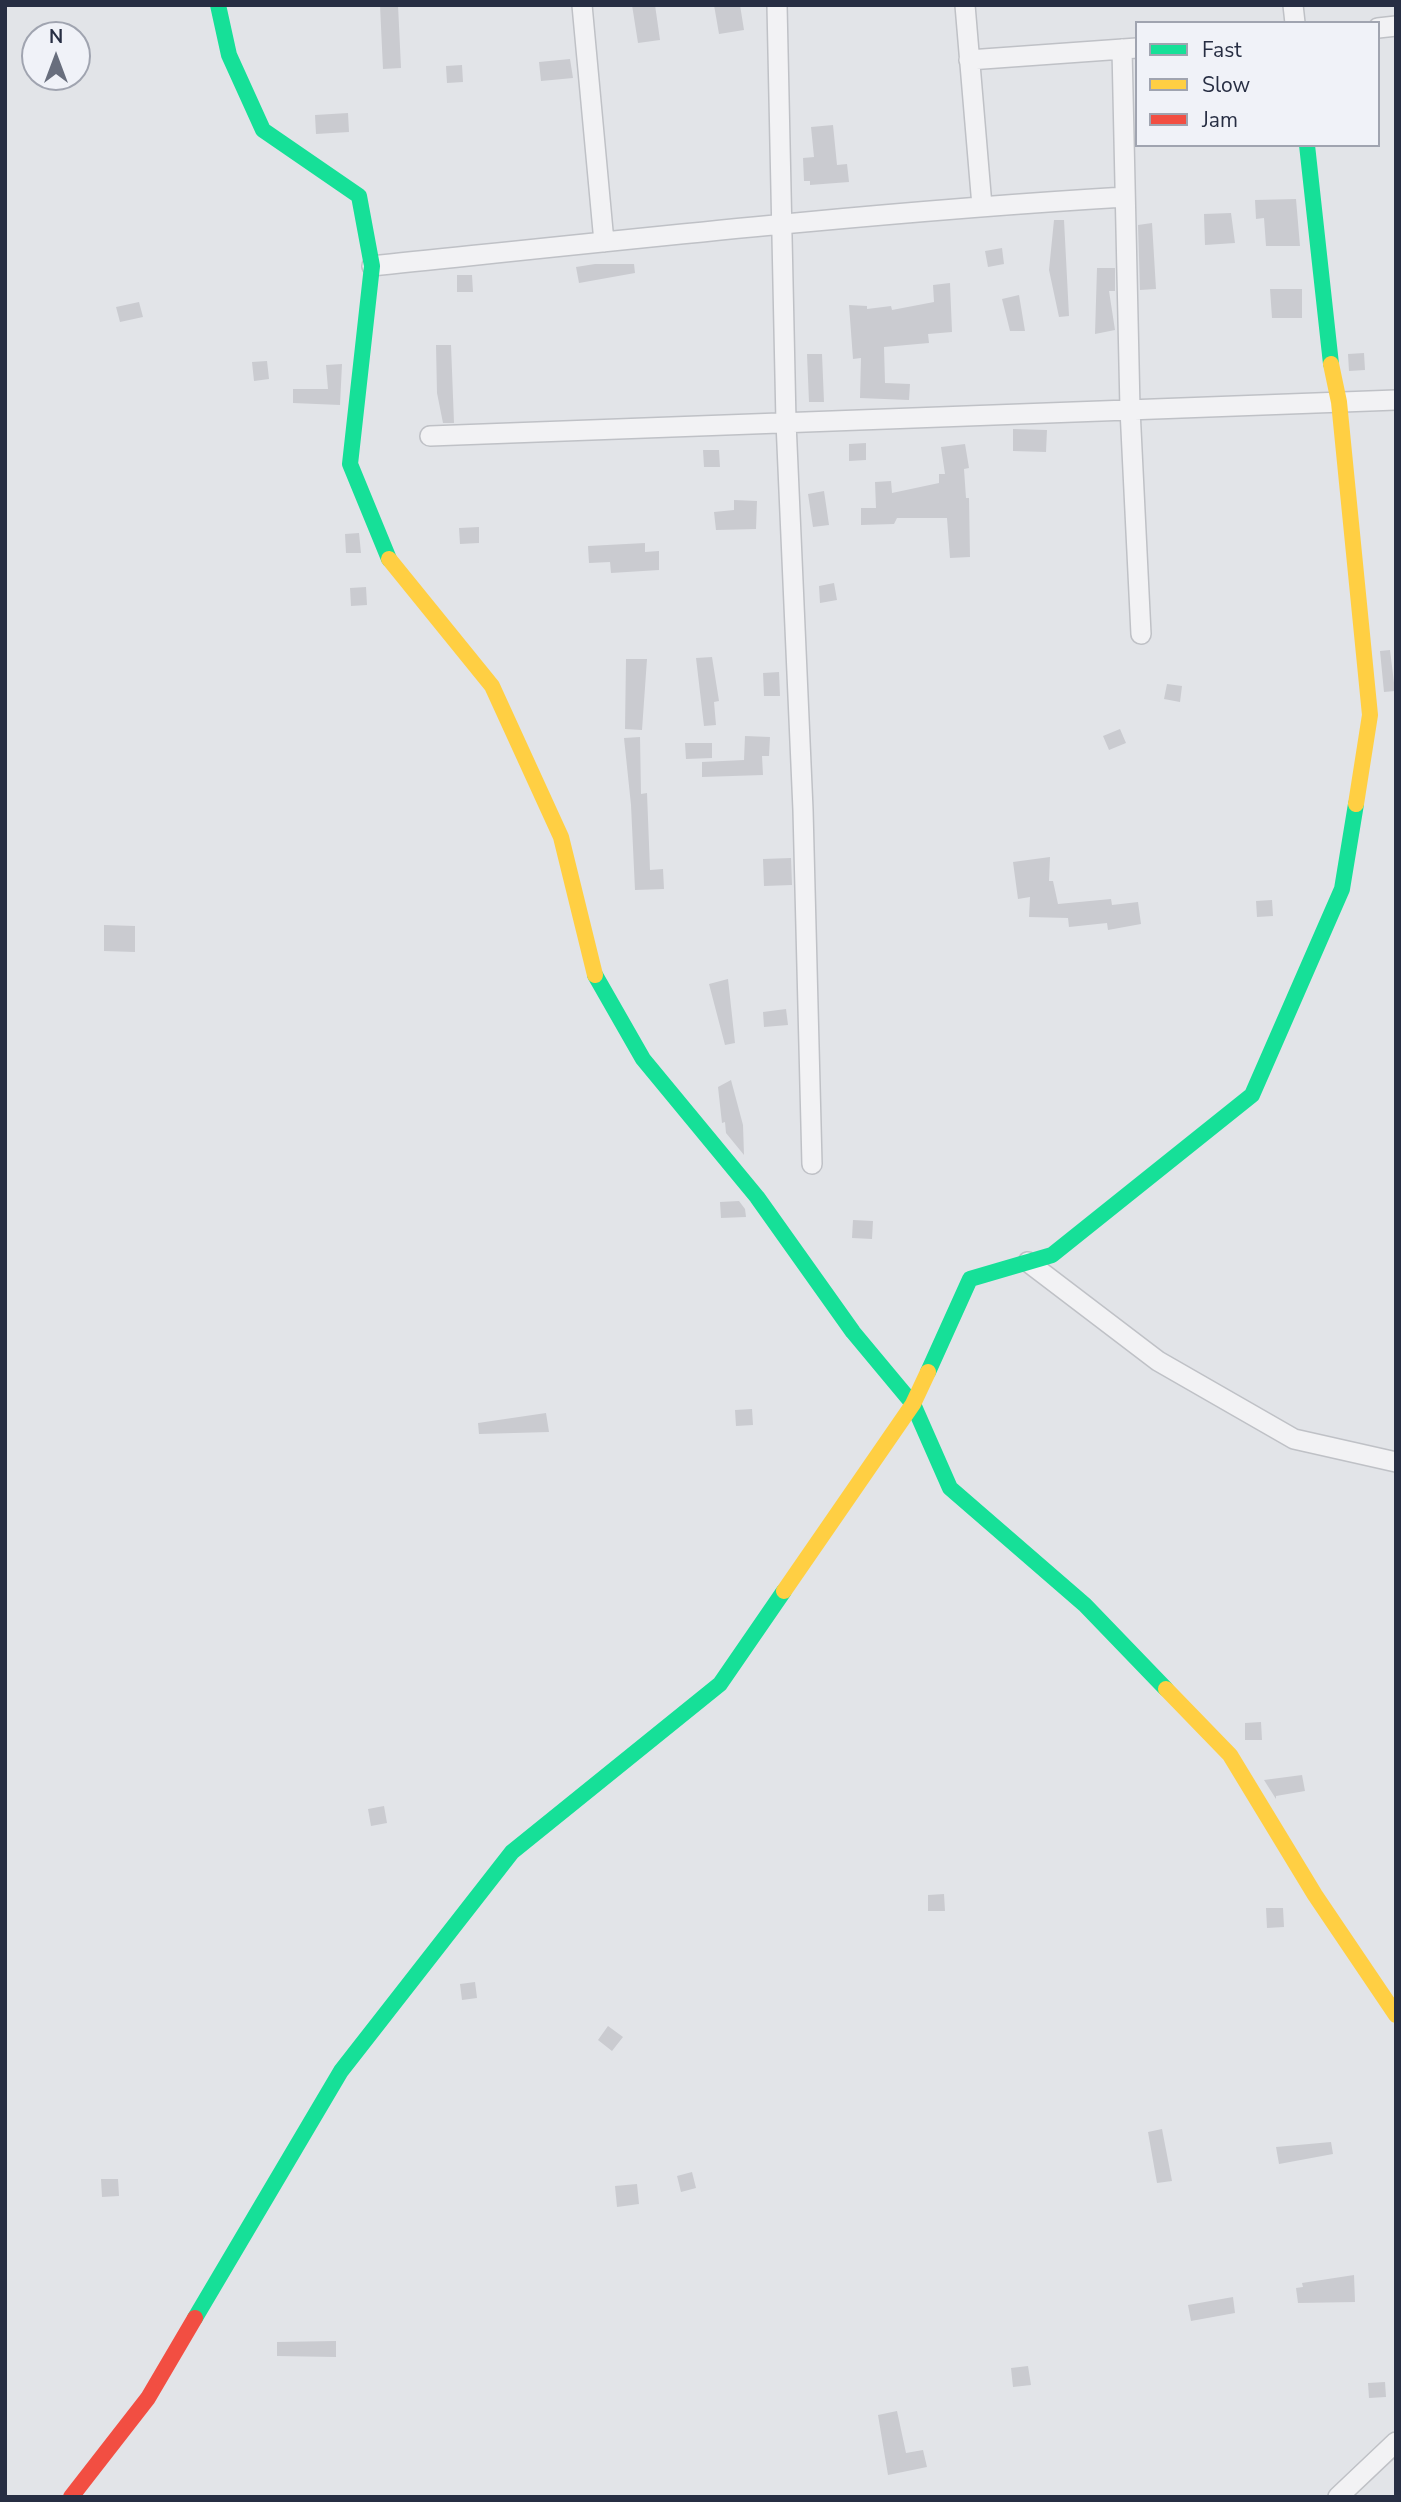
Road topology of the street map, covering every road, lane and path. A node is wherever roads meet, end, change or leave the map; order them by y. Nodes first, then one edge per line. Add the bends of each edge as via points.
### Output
1 (218, 5) edge
2 (582, 5) edge
3 (777, 5) edge
4 (965, 5) edge
5 (1129, 48) edge
6 (969, 60) junction
7 (1307, 147) edge
8 (1125, 197) junction
9 (982, 206) junction
10 (782, 224) junction
11 (604, 242) junction
12 (372, 266) junction
13 (1396, 400) edge
14 (1339, 402) junction
15 (1130, 410) junction
16 (786, 422) junction
17 (430, 436) dead end
18 (1141, 634) dead end
19 (812, 1164) dead end
20 (1028, 1262) junction
21 (913, 1404) junction
22 (1396, 1462) edge
23 (1396, 2015) edge
24 (1396, 2441) edge
25 (71, 2497) edge
26 (1338, 2497) edge

1 - 12 street via 229,55 263,130 359,196
2 - 11 street
3 - 10 street
4 - 6 street
5 - 6 street
5 - 8 street
6 - 9 street
7 - 14 street via 1326,340
8 - 9 street
8 - 15 street
9 - 10 street
10 - 11 street
10 - 16 street
11 - 12 street
12 - 21 street via 350,464 385,554 492,686 561,837 592,971 643,1059 757,1197 853,1332
13 - 14 street
14 - 15 street
14 - 20 street via 1370,715 1342,889 1252,1095 1052,1255
15 - 16 street
15 - 18 street
16 - 17 street
16 - 19 street
20 - 21 street via 970,1279
20 - 22 street via 1158,1361 1294,1439
21 - 23 street via 950,1488 1085,1605 1230,1755 1315,1895
21 - 25 street via 720,1684 512,1852 341,2071 148,2398
24 - 26 street

